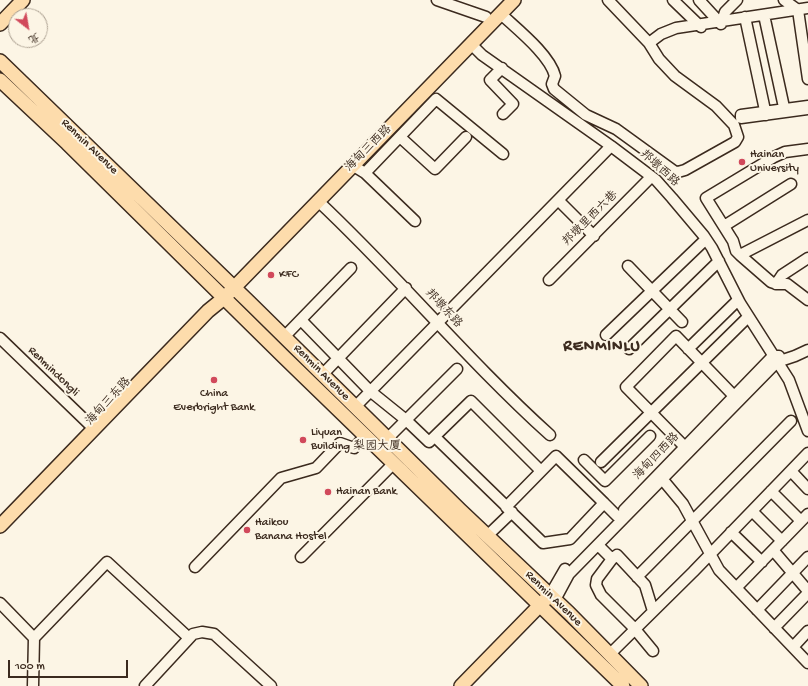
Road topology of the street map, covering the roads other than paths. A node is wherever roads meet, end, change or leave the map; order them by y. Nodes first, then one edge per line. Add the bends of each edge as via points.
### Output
1 (12, 0) edge
2 (23, 0) edge
3 (437, 0) edge
4 (502, 0) edge
5 (514, 0) edge
6 (608, 0) edge
7 (673, 0) edge
8 (699, 0) edge
9 (737, 0) edge
10 (784, 0) edge
11 (791, 0) edge
12 (802, 10) edge
13 (0, 12) edge
14 (501, 14) junction
15 (766, 16) junction
16 (486, 17) junction
17 (746, 19) junction
18 (721, 22) junction
19 (0, 24) edge
20 (699, 26) junction
21 (806, 42) edge
22 (471, 44) junction
23 (650, 44) junction
24 (808, 54) edge
25 (0, 61) edge
26 (502, 68) junction
27 (808, 75) edge
28 (0, 80) edge
29 (808, 106) edge
30 (808, 109) edge
31 (787, 110) junction
32 (503, 114) dead end
33 (400, 137) junction
34 (466, 137) dead end
35 (612, 146) junction
36 (808, 149) edge
37 (503, 154) dead end
38 (352, 165) junction
39 (365, 173) junction
40 (651, 176) junction
41 (792, 184) dead end
42 (558, 200) junction
43 (318, 201) junction
44 (808, 220) edge
45 (415, 221) dead end
46 (724, 226) junction
47 (594, 236) junction
48 (706, 239) junction
49 (740, 255) junction
50 (808, 258) edge
51 (719, 261) junction
52 (628, 266) dead end
53 (351, 268) dead end
54 (549, 280) dead end
55 (776, 284) junction
56 (231, 285) junction
57 (406, 288) junction
58 (652, 291) junction
59 (221, 295) junction
60 (807, 299) edge
61 (738, 300) junction
62 (670, 309) junction
63 (748, 317) junction
64 (301, 320) junction
65 (438, 322) junction
66 (682, 322) dead end
67 (606, 335) dead end
68 (284, 337) junction
69 (0, 338) edge
70 (629, 349) dead end
71 (688, 349) junction
72 (808, 350) edge
73 (337, 359) junction
74 (775, 359) junction
75 (702, 363) junction
76 (458, 369) dead end
77 (322, 375) junction
78 (370, 391) junction
79 (734, 396) junction
80 (355, 407) junction
81 (651, 413) junction
82 (406, 420) junction
83 (791, 421) dead end
84 (89, 424) junction
85 (808, 431) edge
86 (550, 434) dead end
87 (366, 436) junction
88 (650, 436) dead end
89 (435, 437) junction
90 (387, 439) junction
91 (685, 447) junction
92 (808, 453) edge
93 (584, 460) dead end
94 (394, 463) junction
95 (616, 470) junction
96 (541, 471) junction
97 (791, 471) junction
98 (663, 480) junction
99 (808, 489) edge
100 (771, 491) junction
101 (604, 503) junction
102 (509, 510) junction
103 (752, 511) junction
104 (0, 514) edge
105 (618, 516) junction
106 (805, 518) edge
107 (692, 521) junction
108 (0, 526) edge
109 (731, 532) junction
110 (487, 536) junction
111 (782, 542) junction
112 (598, 545) junction
113 (773, 550) junction
114 (709, 555) junction
115 (300, 557) dead end
116 (808, 557) edge
117 (612, 559) junction
118 (762, 562) junction
119 (195, 567) dead end
120 (793, 573) junction
121 (637, 577) junction
122 (736, 588) junction
123 (808, 592) edge
124 (553, 598) junction
125 (0, 603) edge
126 (542, 608) junction
127 (757, 610) junction
128 (653, 611) junction
129 (774, 628) junction
130 (635, 629) junction
131 (808, 631) edge
132 (34, 638) junction
133 (189, 638) junction
134 (793, 647) junction
135 (653, 651) dead end
136 (610, 654) junction
137 (808, 663) edge
138 (33, 686) edge
139 (145, 686) edge
140 (271, 686) edge
141 (461, 686) edge
142 (472, 686) edge
143 (623, 686) edge
144 (641, 686) edge

1 - 13 main road
2 - 19 main road
3 - 16 street
4 - 16 main road, 海甸三西路
5 - 14 main road, 海甸三西路
6 - 23 street
7 - 20 street
8 - 18 street
9 - 18 street via 725,12
10 - 12 street
11 - 12 street
12 - 15 street
12 - 21 street
14 - 22 main road, 海甸三西路
14 - 23 street via 551,66 555,76 552,84 554,89 586,115 616,129 678,172 692,167 735,142 738,131 716,106 676,76 659,59
15 - 17 street
15 - 31 street
16 - 56 main road, 海甸三西路
17 - 18 street
17 - 31 street via 766,114
18 - 20 street
20 - 23 street via 669,30
21 - 24 street
21 - 27 street
22 - 26 street, 邦墩西路
22 - 38 main road, 海甸三西路
25 - 56 main road, Renmin Avenue
26 - 32 street via 490,80 513,104
26 - 35 street, 邦墩西路
28 - 59 main road, Renmin Avenue
29 - 31 street
30 - 31 street
33 - 34 street via 435,169
33 - 37 street via 436,99
33 - 39 street
35 - 40 street, 邦墩西路
35 - 42 street
36 - 46 street via 785,152 774,157 706,198
38 - 39 street
38 - 43 main road, 海甸三西路
39 - 45 street
40 - 47 street, 邦墩里西六巷
40 - 48 street, 邦墩西路
41 - 46 street
42 - 47 street
42 - 65 street
43 - 56 main road, 海甸三西路
43 - 57 street, 邦墩东路
44 - 49 street
46 - 49 street
47 - 54 street, 邦墩里西六巷
48 - 51 street, 邦墩西路
48 - 58 street
49 - 55 street
50 - 55 street via 782,275
51 - 61 street, 邦墩西路
51 - 62 street
52 - 58 street
53 - 64 street
55 - 60 street via 787,284
56 - 59 main road, 海甸三西路
56 - 68 main road, Renmin Avenue
57 - 65 street, 邦墩东路
57 - 73 street
58 - 62 street
58 - 67 street
59 - 84 main road, 海甸三东路 via 202,305
59 - 87 main road, Renmin Avenue
59 - 108 main road
61 - 63 street, 邦墩西路
61 - 71 street
62 - 66 street
62 - 70 street
63 - 74 street, 邦墩西路
63 - 75 street
64 - 68 street
64 - 73 street
65 - 78 street
65 - 86 street, 邦墩东路 via 511,399
68 - 77 main road, Renmin Avenue
69 - 84 street, Renmindongli
71 - 75 street
71 - 81 street via 676,336 626,387
72 - 74 street via 795,356
73 - 77 street
73 - 78 street
74 - 79 street, 海甸四西路
74 - 85 street, 邦墩西路 via 789,380
74 - 98 street, 海甸四西路
75 - 79 street
75 - 81 street
76 - 82 street
77 - 80 main road, Renmin Avenue
78 - 80 street
78 - 82 street
79 - 91 street, 海甸四西路
80 - 90 main road, Renmin Avenue
81 - 91 street
81 - 95 street via 603,461
82 - 89 street via 429,442
82 - 90 street
83 - 107 street
84 - 104 main road, 海甸三东路
87 - 94 main road, Renmin Avenue
87 - 119 street via 354,448 340,443 316,468 281,478
88 - 95 street
89 - 96 street via 471,401
89 - 102 street
90 - 110 main road, Renmin Avenue
91 - 105 street, 海甸四西路
92 - 97 street
93 - 95 street via 605,481
94 - 115 street
94 - 126 main road, Renmin Avenue
96 - 101 street via 556,456
96 - 102 street
97 - 99 street
97 - 100 street
98 - 107 street via 679,499
98 - 112 street, 海甸四西路
100 - 103 street
100 - 106 street
101 - 102 street via 570,539 543,542
101 - 105 street
102 - 110 street
103 - 109 street
103 - 111 street
105 - 124 street, 海甸四西路 via 564,570
106 - 111 street
107 - 114 street
107 - 121 street
109 - 114 street
109 - 118 street
110 - 124 main road, Renmin Avenue
111 - 113 street
112 - 117 street
112 - 124 street, 海甸四西路 via 569,574
113 - 118 street
113 - 120 street
114 - 122 street
114 - 128 street
116 - 120 street
117 - 121 street via 617,555
117 - 130 street via 597,579 596,585 601,595
118 - 122 street
120 - 123 street
120 - 127 street
121 - 128 street via 645,585
122 - 127 street
123 - 129 street
124 - 126 main road
124 - 136 main road, Renmin Avenue
125 - 132 street
126 - 141 main road
126 - 142 main road
126 - 143 main road, Renmin Avenue
127 - 129 street
128 - 130 street
129 - 134 street
130 - 135 street
130 - 136 street
131 - 134 street
132 - 133 street via 107,562
132 - 138 street
133 - 139 street
133 - 140 street via 202,632 214,634
134 - 137 street
136 - 144 main road, Renmin Avenue

